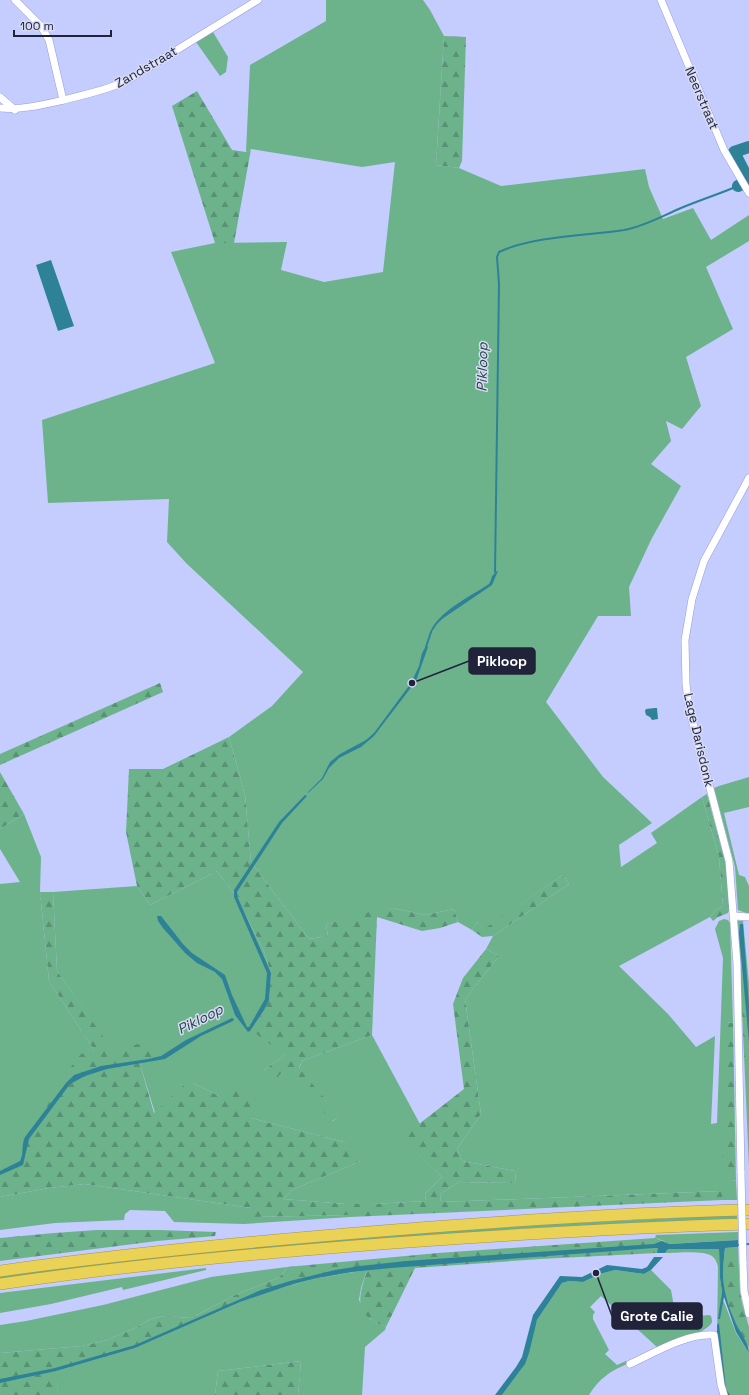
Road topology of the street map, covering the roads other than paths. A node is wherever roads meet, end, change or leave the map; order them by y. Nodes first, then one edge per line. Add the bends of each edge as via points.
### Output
1 (15, 0) edge
2 (258, 0) edge
3 (661, 0) edge
4 (0, 97) edge
5 (64, 100) junction
6 (0, 108) edge
7 (15, 110) junction
8 (749, 193) edge
9 (749, 478) edge
10 (734, 916) junction
11 (749, 917) edge
12 (749, 1210) edge
13 (749, 1224) edge
14 (0, 1271) edge
15 (0, 1284) edge
16 (749, 1314) edge
17 (630, 1364) dead end
18 (724, 1395) edge

1 - 5 street via 41,26 49,40
2 - 5 street, Zandstraat via 128,80 98,92
3 - 8 street, Neerstraat via 724,150
4 - 7 street
5 - 7 street, Zandstraat
6 - 7 street, Zandstraat
9 - 10 street, Lage Darisdonk via 704,561 692,599 686,640 689,708 729,861
10 - 11 street
10 - 16 street, Lage Darisdonk, bridge via 744,1291
12 - 14 highway via 537,1220 323,1235
13 - 15 highway via 589,1230 328,1248
17 - 18 street via 689,1338 702,1334 714,1335 720,1385

